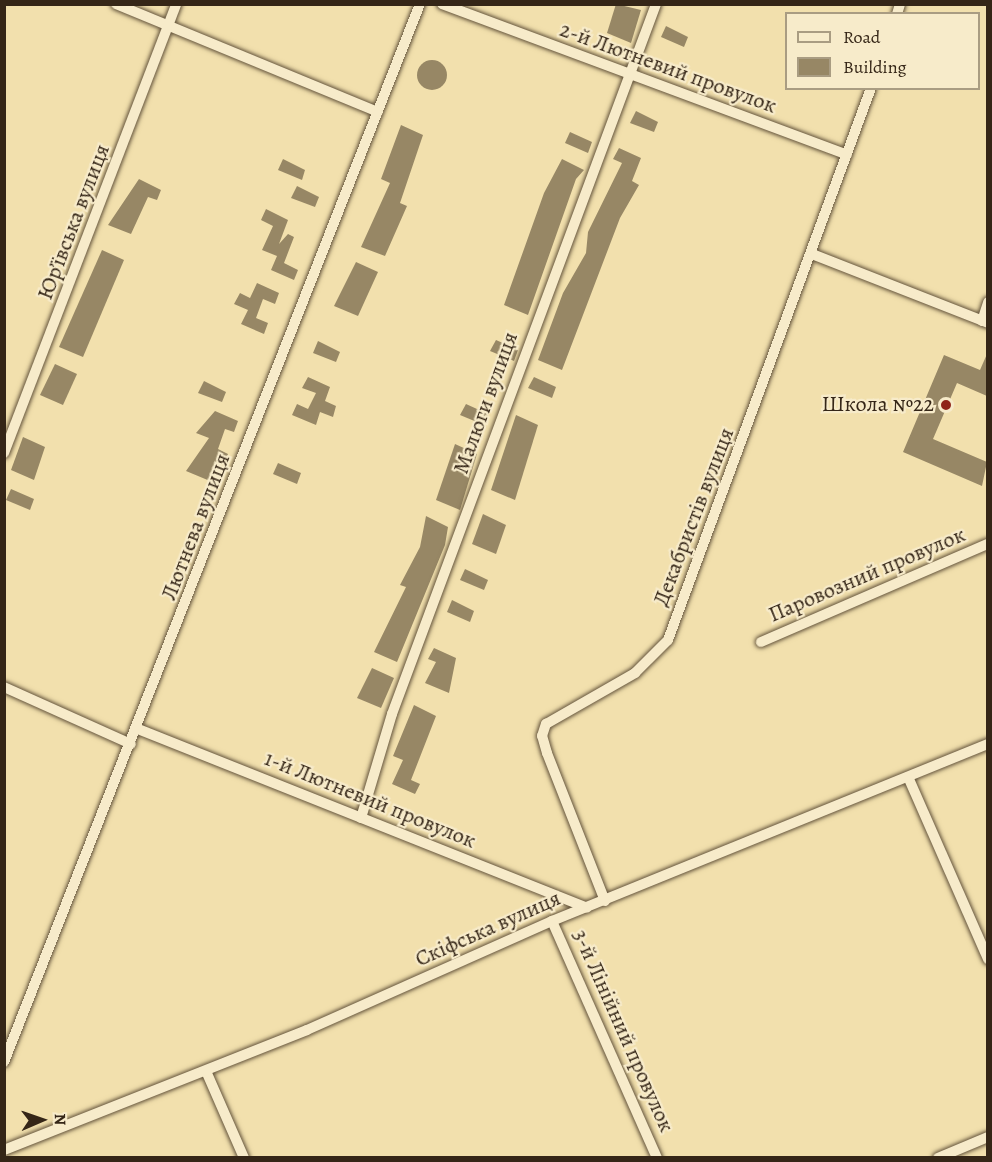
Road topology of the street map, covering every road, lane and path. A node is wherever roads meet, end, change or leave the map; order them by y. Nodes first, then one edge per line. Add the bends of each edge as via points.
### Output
1 (116, 4) edge
2 (176, 4) edge
3 (420, 4) edge
4 (442, 4) edge
5 (656, 4) edge
6 (168, 27) junction
7 (631, 75) junction
8 (870, 90) edge
9 (378, 112) junction
10 (847, 154) junction
11 (812, 255) junction
12 (987, 302) edge
13 (985, 322) edge
14 (4, 453) edge
15 (987, 544) edge
16 (761, 642) dead end
17 (4, 687) edge
18 (138, 729) junction
19 (131, 744) junction
20 (987, 744) edge
21 (909, 779) junction
22 (361, 818) junction
23 (605, 901) junction
24 (587, 908) junction
25 (552, 921) junction
26 (987, 959) edge
27 (4, 1062) edge
28 (206, 1071) junction
29 (987, 1137) edge
30 (4, 1150) edge
31 (244, 1158) edge
32 (657, 1158) edge
33 (938, 1158) edge

1 - 6 street
2 - 6 street, Юр’ївська вулиця
3 - 9 street, Лютнева вулиця
4 - 7 street, 2-й Лютневий провулок
5 - 7 street, Малюги вулиця
6 - 9 street
6 - 14 street, Юр’ївська вулиця
7 - 10 street, 2-й Лютневий провулок
7 - 22 street, Малюги вулиця via 392,714
8 - 10 street, Декабристів вулиця
9 - 18 street, Лютнева вулиця
10 - 11 street, Декабристів вулиця
11 - 13 street
11 - 23 street, Декабристів вулиця via 668,640 635,673 546,724 542,736
12 - 13 street
15 - 16 street, Паровозний провулок
17 - 19 street
18 - 19 street, Лютнева вулиця
18 - 22 street, 1-й Лютневий провулок
19 - 27 street, Лютнева вулиця
20 - 21 street, Скіфська вулиця
21 - 23 street, Скіфська вулиця
21 - 26 street
22 - 24 street, 1-й Лютневий провулок
23 - 24 street, Скіфська вулиця
24 - 25 street, Скіфська вулиця
25 - 28 street, Скіфська вулиця
25 - 32 street, 3-й Лінійний провулок
28 - 30 street, Скіфська вулиця
28 - 31 street
29 - 33 street

